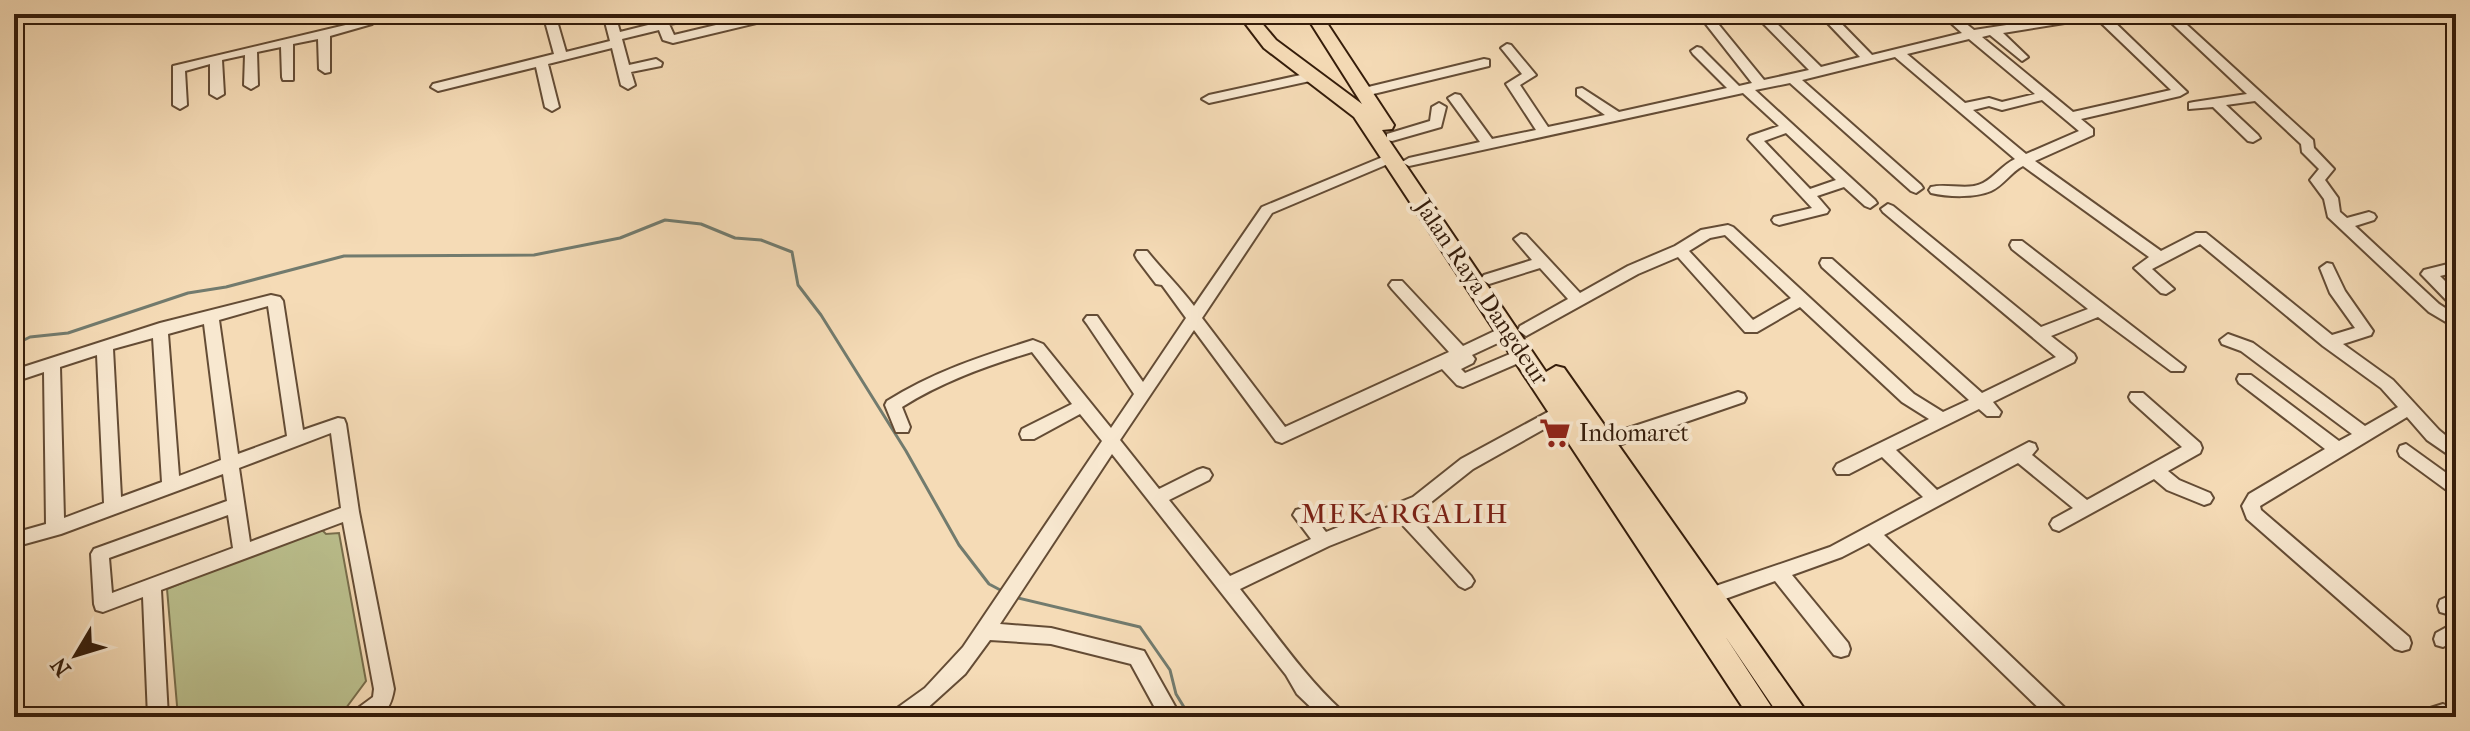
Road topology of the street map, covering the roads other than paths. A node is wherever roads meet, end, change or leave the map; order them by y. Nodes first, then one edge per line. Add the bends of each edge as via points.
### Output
1 (368, 14) edge
2 (549, 14) edge
3 (609, 14) edge
4 (778, 14) edge
5 (1704, 14) edge
6 (1760, 14) edge
7 (1825, 14) edge
8 (1947, 14) edge
9 (2099, 14) edge
10 (2168, 14) edge
11 (1247, 15) edge
12 (690, 17) dead end
13 (1314, 17) edge
14 (661, 20) edge
15 (1993, 31) junction
16 (324, 33) junction
17 (1971, 35) junction
18 (616, 40) junction
19 (287, 42) junction
20 (1507, 48) dead end
21 (251, 50) junction
22 (1697, 51) dead end
23 (1896, 51) junction
24 (561, 57) junction
25 (2022, 57) dead end
26 (216, 58) junction
27 (1869, 59) junction
28 (541, 63) junction
29 (656, 63) dead end
30 (1484, 63) dead end
31 (325, 69) dead end
32 (624, 70) junction
33 (1818, 72) junction
34 (1314, 76) junction
35 (288, 77) dead end
36 (1793, 78) junction
37 (251, 85) dead end
38 (628, 85) dead end
39 (1761, 85) junction
40 (438, 87) dead end
41 (1741, 89) junction
42 (1365, 92) junction
43 (1582, 92) dead end
44 (217, 94) dead end
45 (2044, 96) junction
46 (2257, 97) junction
47 (1455, 98) dead end
48 (1209, 99) dead end
49 (2216, 103) junction
50 (180, 105) dead end
51 (2194, 106) dead end
52 (552, 107) dead end
53 (1439, 107) dead end
54 (1961, 108) junction
55 (1617, 117) junction
56 (2070, 117) junction
57 (1788, 128) junction
58 (1545, 134) junction
59 (2253, 138) dead end
60 (1490, 146) junction
61 (1397, 152) junction
62 (2023, 159) junction
63 (1845, 182) junction
64 (1916, 188) dead end
65 (1936, 190) dead end
66 (1810, 194) junction
67 (1870, 203) dead end
68 (1888, 209) dead end
69 (2369, 217) dead end
70 (1779, 220) dead end
71 (2344, 224) junction
72 (1521, 239) dead end
73 (2017, 245) dead end
74 (1680, 250) junction
75 (1142, 255) dead end
76 (2160, 258) junction
77 (1542, 262) junction
78 (1827, 263) dead end
79 (2456, 267) edge
80 (2327, 268) dead end
81 (1489, 279) junction
82 (1397, 285) dead end
83 (2166, 289) dead end
84 (1803, 298) junction
85 (1577, 299) junction
86 (2456, 301) edge
87 (2100, 310) junction
88 (211, 318) junction
89 (1194, 319) junction
90 (1092, 320) dead end
91 (2456, 322) edge
92 (160, 329) junction
93 (2040, 334) junction
94 (1518, 339) junction
95 (2228, 340) dead end
96 (2329, 342) junction
97 (105, 347) junction
98 (1460, 353) junction
99 (52, 363) junction
100 (2177, 367) dead end
101 (14, 376) edge
102 (2245, 379) dead end
103 (1143, 395) junction
104 (2137, 397) dead end
105 (1738, 398) dead end
106 (1082, 406) junction
107 (1988, 407) junction
108 (2409, 408) junction
109 (1563, 411) junction
110 (1944, 421) junction
111 (902, 427) dead end
112 (1028, 434) dead end
113 (2366, 435) junction
114 (296, 439) junction
115 (1112, 443) junction
116 (1604, 443) junction
117 (1884, 449) junction
118 (2337, 449) junction
119 (2406, 451) dead end
120 (2456, 453) edge
121 (231, 464) junction
122 (1843, 469) dead end
123 (2154, 469) junction
124 (1203, 475) dead end
125 (171, 486) junction
126 (2456, 490) edge
127 (1159, 497) junction
128 (2204, 498) dead end
129 (1937, 500) junction
130 (235, 505) junction
131 (113, 507) junction
132 (2085, 508) junction
133 (1400, 510) junction
134 (350, 512) junction
135 (1302, 515) dead end
136 (2059, 524) dead end
137 (55, 529) junction
138 (1873, 535) junction
139 (14, 540) edge
140 (1323, 541) junction
141 (242, 552) junction
142 (1778, 572) junction
143 (1465, 581) dead end
144 (1227, 586) junction
145 (152, 587) junction
146 (1711, 596) junction
147 (986, 631) junction
148 (2402, 643) dead end
149 (1841, 649) dead end
150 (158, 717) edge
151 (361, 717) edge
152 (900, 717) edge
153 (1171, 717) edge
154 (1335, 717) edge
155 (1764, 717) edge
156 (1796, 717) edge
157 (2061, 717) edge

1 - 16 street via 364,24
2 - 24 street
3 - 18 street
4 - 14 street via 673,39 667,37
5 - 39 street
6 - 33 street
7 - 27 street
8 - 17 street
9 - 15 street
9 - 56 street via 2180,92
10 - 46 street
11 - 34 highway, Jalan Raya Dangdeur via 1270,45
12 - 14 street
13 - 42 highway, Jalan Raya Dangdeur
14 - 18 street
15 - 17 street
15 - 25 street
16 - 19 street
16 - 31 street
17 - 23 street
17 - 45 street
18 - 24 street
18 - 32 street
19 - 21 street
19 - 35 street
20 - 58 street via 1530,75 1513,84
21 - 26 street
21 - 37 street
22 - 41 street
23 - 27 street
23 - 54 street
24 - 28 street
26 - 44 street
26 - 50 street via 178,69
27 - 33 street
28 - 40 street
28 - 52 street
29 - 32 street
30 - 42 street
32 - 38 street
33 - 36 street
34 - 48 street
34 - 61 highway, Jalan Raya Dangdeur via 1347,97
36 - 39 street
36 - 64 street
39 - 41 street
41 - 55 street
41 - 57 street
42 - 61 highway, Jalan Raya Dangdeur
43 - 55 street
45 - 54 street via 2006,106 1989,102
45 - 56 street
46 - 49 street
46 - 71 street via 2308,143 2307,149 2327,169 2317,180 2331,198 2331,212
47 - 60 street
49 - 51 street
49 - 59 street
53 - 61 street via 1436,124
54 - 62 street
55 - 58 street
56 - 62 street via 2088,132
57 - 63 street
57 - 66 street via 1755,139
58 - 60 street
60 - 61 street
61 - 81 highway, Jalan Raya Dangdeur
61 - 89 street via 1269,208
61 - 94 highway, Jalan Raya Dangdeur
62 - 65 street via 1985,188
62 - 76 street
63 - 66 street
63 - 67 street
66 - 70 street via 1820,211
68 - 93 street
69 - 71 street
71 - 91 street
72 - 77 street
73 - 87 street
74 - 84 street via 1706,234 1728,230
74 - 84 street via 1751,328
74 - 85 street
75 - 89 street
76 - 83 street via 2141,268
76 - 96 street via 2201,237
77 - 81 street
77 - 85 street
78 - 107 street
79 - 86 street via 2429,274
80 - 96 street via 2365,331
81 - 94 highway, Jalan Raya Dangdeur
82 - 98 street
84 - 110 street via 1908,398
85 - 94 street
87 - 93 street
87 - 100 street
88 - 92 street
88 - 114 street via 265,299 275,301
88 - 121 street
89 - 98 street via 1282,436
89 - 103 street
90 - 103 street
92 - 97 street
92 - 125 street
93 - 107 street via 2068,358
94 - 98 street
94 - 109 highway, Jalan Raya Dangdeur
94 - 116 highway, Jalan Raya Dangdeur
95 - 113 street via 2247,347
96 - 108 street via 2387,384
97 - 99 street
97 - 131 street
99 - 101 street
99 - 137 street
102 - 118 street
103 - 115 street
104 - 123 street via 2194,447
105 - 116 street
106 - 111 street via 1033,346 920,388 893,405
106 - 112 street
106 - 115 street
107 - 110 street
108 - 113 street
108 - 120 street
109 - 133 street via 1514,435
109 - 155 highway, Jalan Raya Dangdeur
110 - 117 street
113 - 118 street
114 - 121 street
114 - 134 street via 338,424
115 - 127 street
115 - 147 street
116 - 146 highway, Jalan Raya Dangdeur
117 - 122 street
117 - 129 street
118 - 148 street via 2255,499 2253,514
119 - 126 street
121 - 125 street
121 - 130 street
123 - 128 street via 2173,485
123 - 132 street
124 - 127 street
125 - 131 street
127 - 144 street
129 - 132 street via 2024,452
129 - 138 street
130 - 141 street
130 - 145 street via 100,554 103,604
131 - 137 street
132 - 136 street
133 - 140 street
133 - 143 street
134 - 141 street
134 - 151 street via 384,689 382,702
135 - 140 street
137 - 139 street
138 - 142 street
138 - 157 street
140 - 144 street
141 - 145 street
142 - 146 street
142 - 149 street
144 - 154 street via 1304,688
145 - 150 street
146 - 156 highway, Jalan Raya Dangdeur
147 - 152 street via 965,663 927,700
147 - 153 street via 1051,636 1137,657

